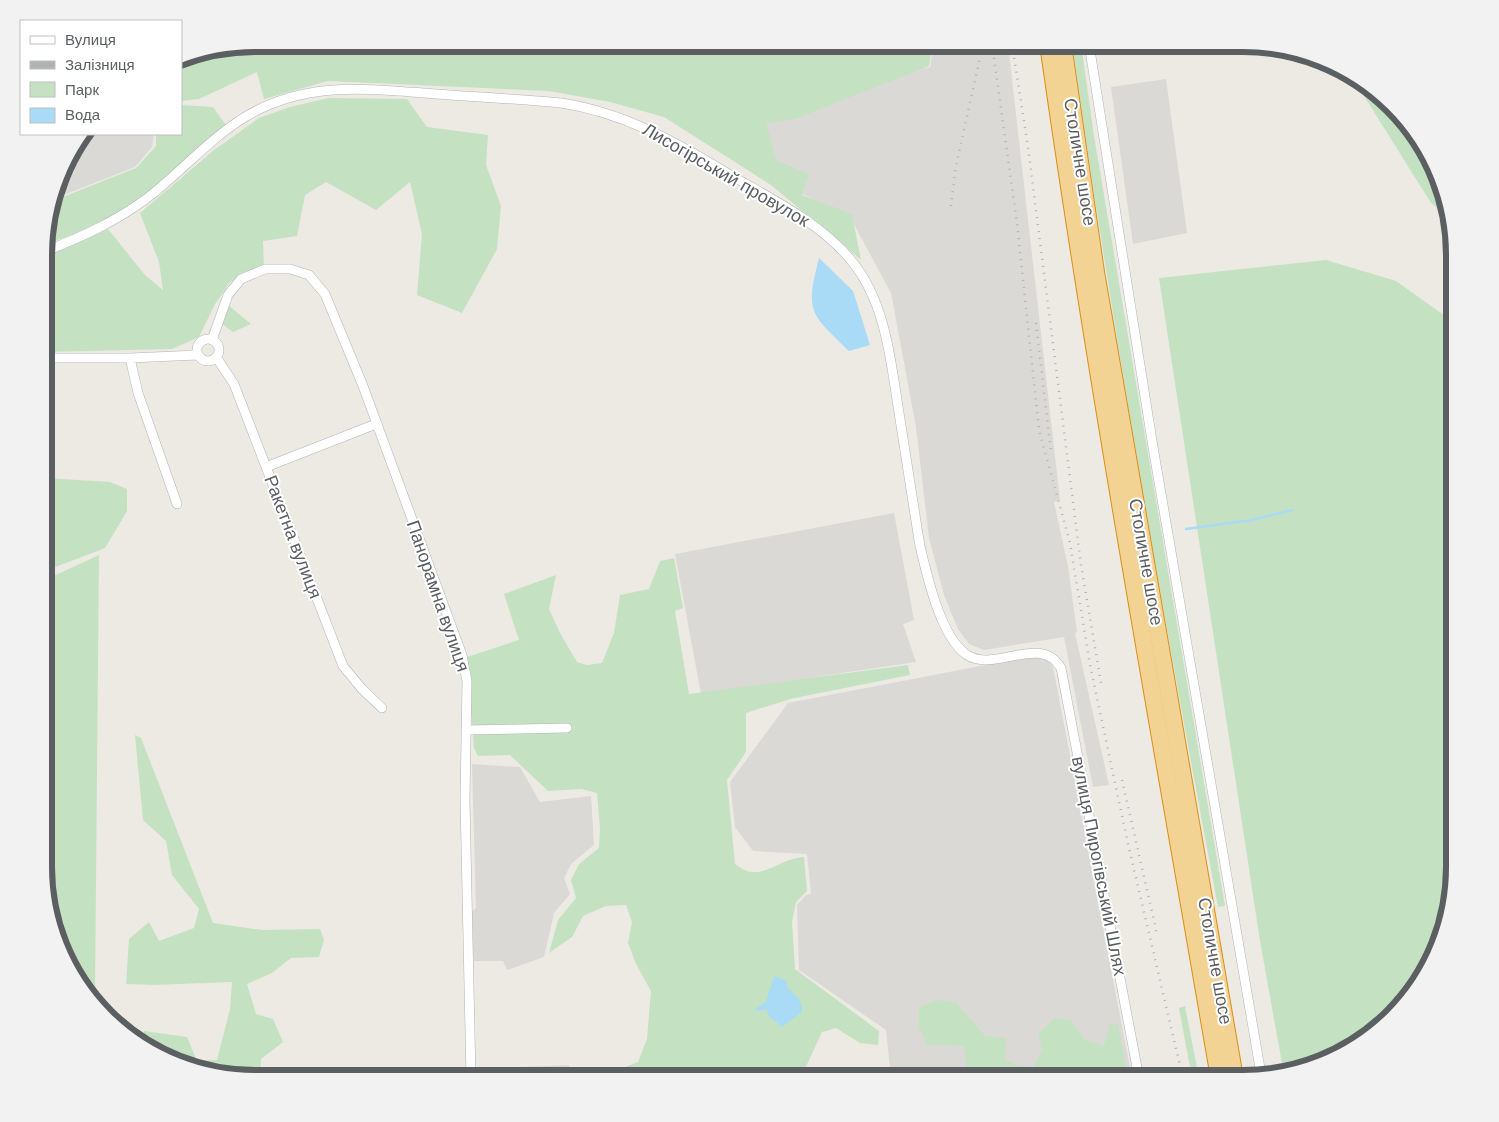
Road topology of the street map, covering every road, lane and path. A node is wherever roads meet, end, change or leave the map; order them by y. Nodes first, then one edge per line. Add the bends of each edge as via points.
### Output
1 (1049, 52) edge
2 (1064, 52) edge
3 (1090, 52) edge
4 (53, 248) edge
5 (212, 340) junction
6 (198, 355) junction
7 (216, 357) junction
8 (52, 358) edge
9 (130, 358) junction
10 (376, 424) junction
11 (266, 467) junction
12 (177, 504) dead end
13 (1051, 657) joint
14 (382, 708) dead end
15 (567, 728) dead end
16 (466, 730) junction
17 (1261, 1069) edge
18 (471, 1070) edge
19 (1137, 1070) edge
20 (1218, 1070) edge
21 (1234, 1070) edge

1 - 20 highway, Столичне шосе via 1114,473
2 - 21 highway, Столичне шосе via 1098,281
3 - 17 street, Столичне шосе via 1155,456
4 - 13 street, Лисогірський провулок via 85,236 139,203 244,118 276,102 310,92 352,88 552,102 632,121 682,146 808,222 851,260 873,296 884,331 920,546 926,572 950,634 962,650 979,659 1037,652
5 - 6 street via 199,344
5 - 7 street via 218,348
5 - 10 street, Панорамна вулиця via 228,295 241,279 278,267 309,275 332,308
6 - 7 street via 205,361
6 - 9 street
7 - 11 street, Ракетна вулиця via 234,384
8 - 9 street
9 - 12 street via 138,393
10 - 11 street
10 - 16 street, Панорамна вулиця via 462,655 467,681
11 - 14 street, Ракетна вулиця via 343,666
13 - 19 street, вулиця Пирогівський Шлях via 1063,675
15 - 16 street
16 - 18 street, Панорамна вулиця via 464,800

